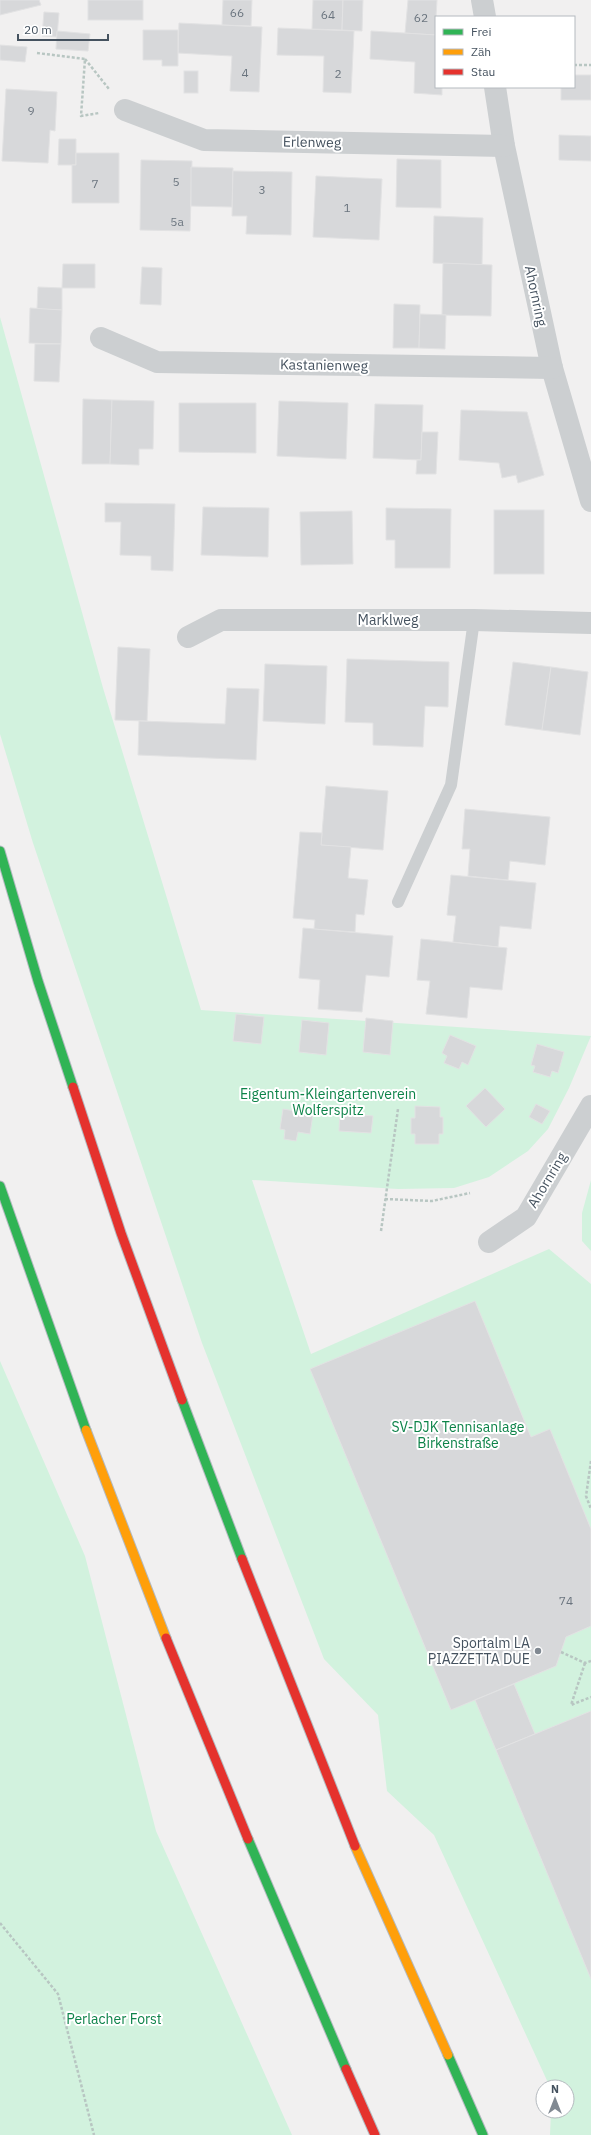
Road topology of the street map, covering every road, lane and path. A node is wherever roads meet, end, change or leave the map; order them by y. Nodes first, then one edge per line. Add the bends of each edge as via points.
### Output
1 (482, 0) edge
2 (485, 16) edge
3 (37, 53) dead end
4 (85, 59) junction
5 (575, 64) edge
6 (591, 65) edge
7 (495, 88) edge
8 (126, 110) junction
9 (504, 146) junction
10 (101, 338) dead end
11 (552, 368) junction
12 (582, 437) edge
13 (591, 501) edge
14 (474, 620) junction
15 (591, 623) edge
16 (188, 637) dead end
17 (0, 851) edge
18 (398, 902) dead end
19 (591, 1106) edge
20 (398, 1109) dead end
21 (0, 1186) edge
22 (470, 1193) dead end
23 (385, 1199) junction
24 (381, 1231) dead end
25 (489, 1242) dead end
26 (591, 1461) edge
27 (591, 1509) edge
28 (561, 1652) dead end
29 (591, 1661) edge
30 (585, 1663) junction
31 (591, 1697) edge
32 (0, 1923) edge
33 (94, 2135) edge
34 (375, 2135) edge
35 (483, 2135) edge

1 - 2 street
3 - 4 path
4 - 8 path
4 - 8 path via 81,116
5 - 6 path
7 - 9 street, Ahornring
8 - 9 street, Erlenweg via 204,140
9 - 11 street, Ahornring
10 - 11 street, Kastanienweg via 157,362
11 - 12 street, Ahornring
12 - 13 street, Ahornring
14 - 15 street, Marklweg
14 - 16 street, Marklweg via 221,620
14 - 18 lane via 451,785
17 - 35 highway via 38,981 121,1233 212,1482 359,1856
19 - 25 street, Ahornring via 526,1216
20 - 23 path
21 - 34 highway via 110,1496 269,1893
22 - 23 path via 432,1201
23 - 24 path
26 - 27 path via 586,1496
28 - 30 path
29 - 30 path
30 - 31 path via 571,1705
32 - 33 path via 58,1994

